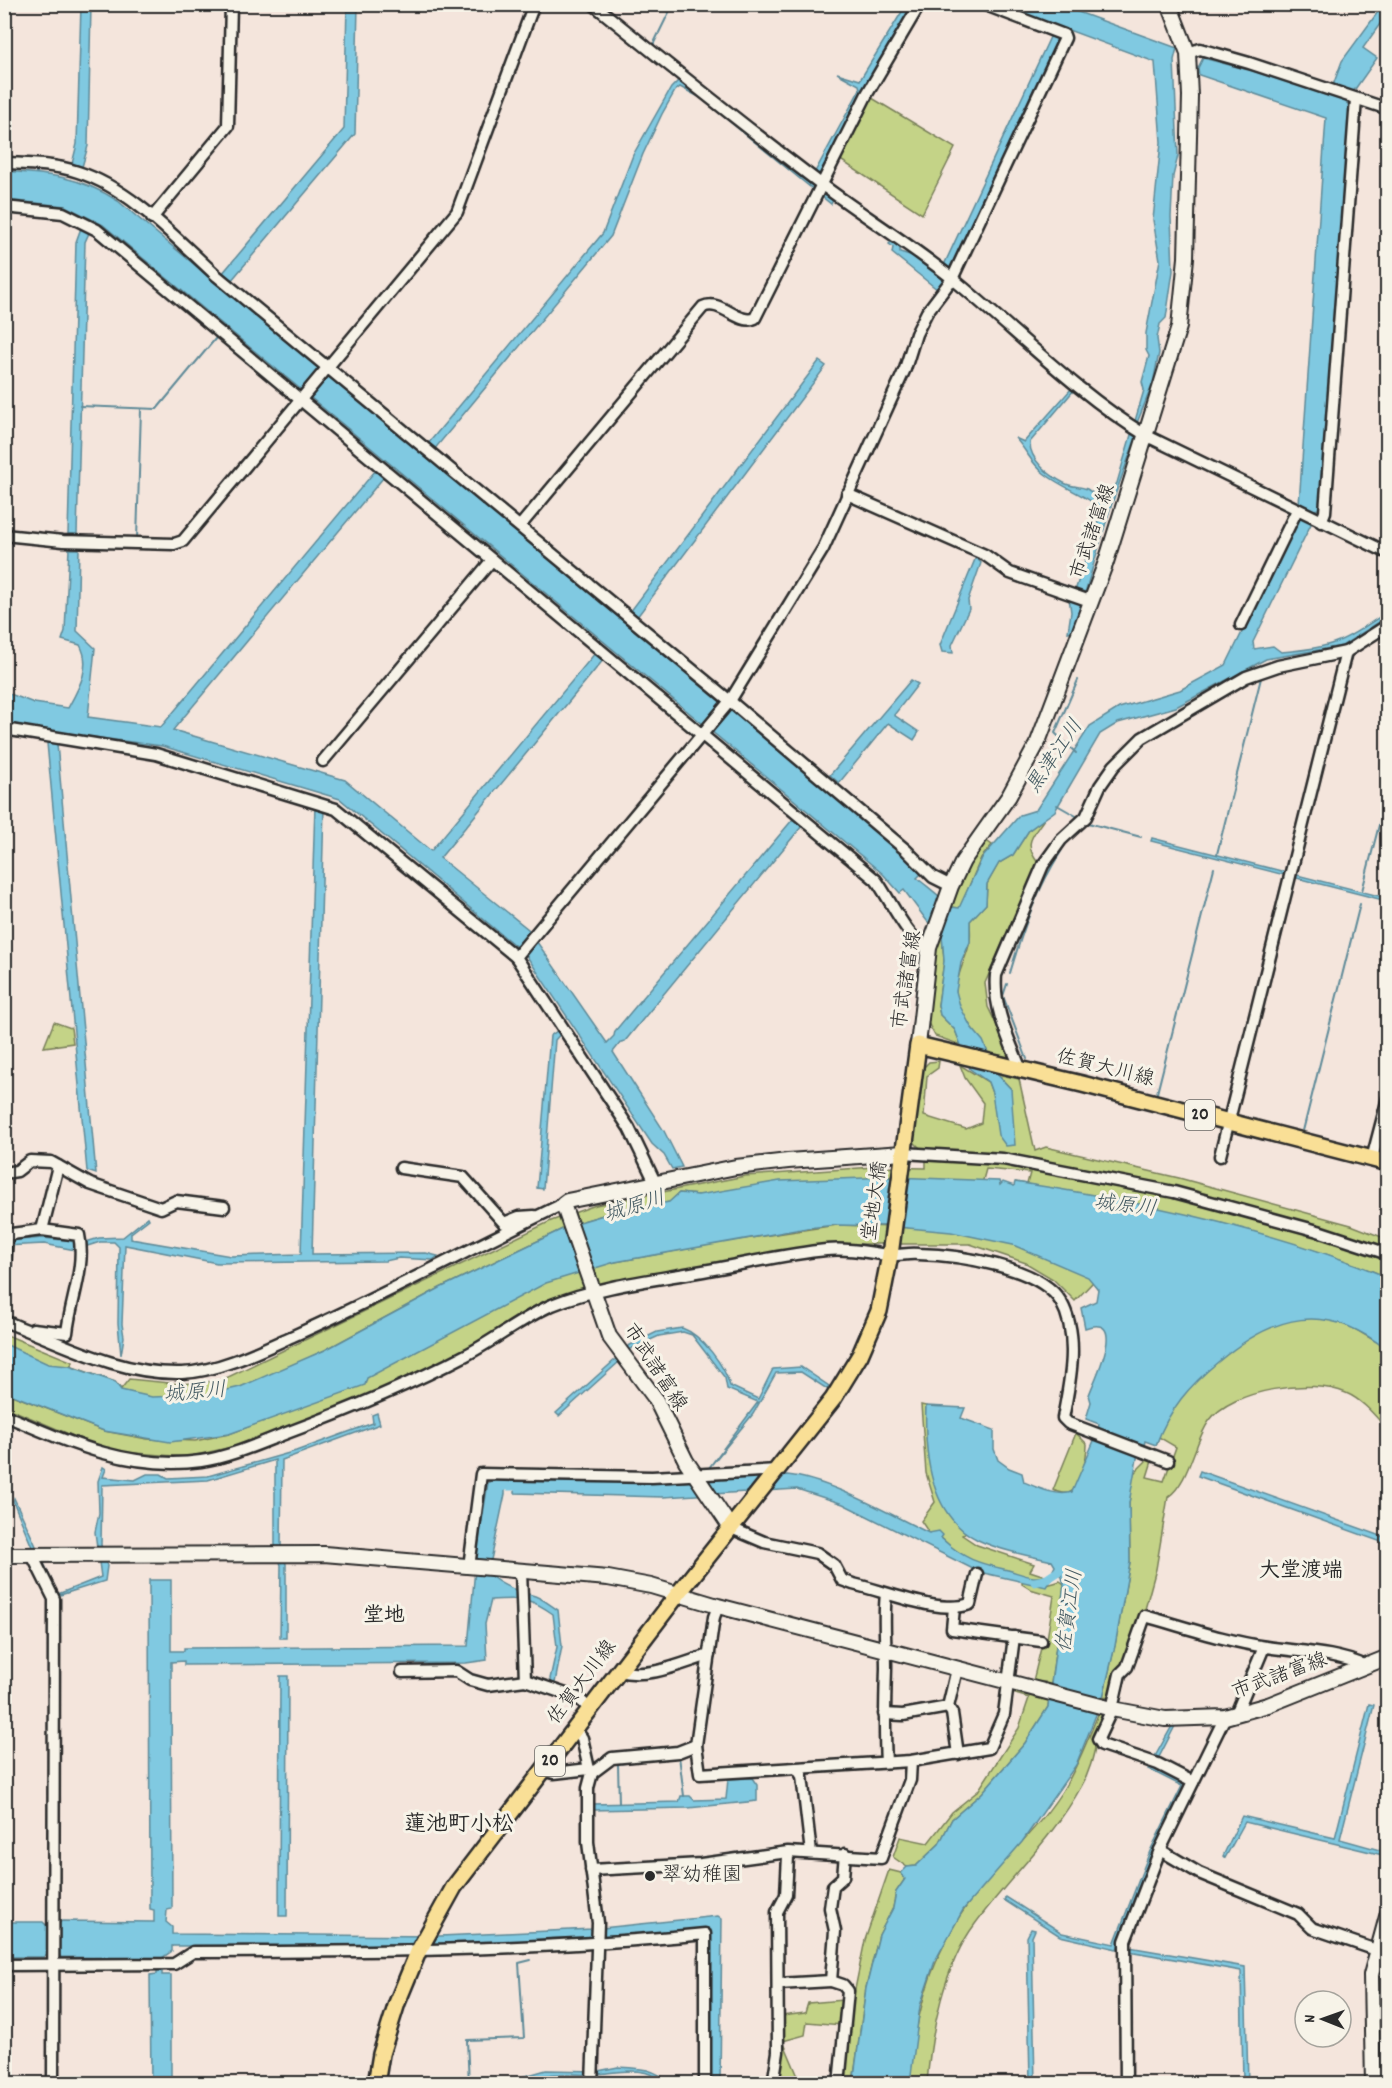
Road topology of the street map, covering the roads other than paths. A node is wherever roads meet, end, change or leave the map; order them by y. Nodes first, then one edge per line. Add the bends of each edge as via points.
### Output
1 (231, 4) edge
2 (534, 4) edge
3 (592, 4) edge
4 (920, 4) edge
5 (982, 4) edge
6 (1169, 4) edge
7 (1188, 52) junction
8 (1353, 97) junction
9 (1388, 109) edge
10 (4, 163) edge
11 (816, 183) junction
12 (4, 207) edge
13 (152, 218) junction
14 (952, 279) junction
15 (327, 368) junction
16 (302, 399) junction
17 (1138, 430) junction
18 (847, 494) junction
19 (1297, 510) junction
20 (1318, 520) junction
21 (520, 526) junction
22 (4, 535) edge
23 (1388, 554) edge
24 (492, 560) junction
25 (1087, 600) junction
26 (1241, 625) dead end
27 (1388, 625) edge
28 (1346, 652) junction
29 (729, 702) junction
30 (4, 729) edge
31 (704, 732) junction
32 (323, 761) dead end
33 (949, 891) junction
34 (931, 943) junction
35 (517, 955) junction
36 (918, 1045) junction
37 (1017, 1069) junction
38 (1388, 1098) edge
39 (1228, 1123) junction
40 (903, 1153) junction
41 (1220, 1156) dead end
42 (1372, 1159) junction
43 (1388, 1163) edge
44 (58, 1166) junction
45 (401, 1168) dead end
46 (4, 1173) edge
47 (654, 1182) junction
48 (563, 1206) junction
49 (224, 1207) dead end
50 (540, 1215) junction
51 (42, 1230) junction
52 (6, 1239) edge
53 (1388, 1254) edge
54 (890, 1255) junction
55 (4, 1286) edge
56 (592, 1293) junction
57 (4, 1321) edge
58 (27, 1330) junction
59 (4, 1415) edge
60 (1168, 1461) dead end
61 (777, 1471) junction
62 (696, 1475) junction
63 (731, 1528) junction
64 (4, 1555) edge
65 (36, 1555) junction
66 (471, 1567) junction
67 (521, 1571) junction
68 (978, 1574) dead end
69 (678, 1594) junction
70 (886, 1594) junction
71 (718, 1606) junction
72 (954, 1608) junction
73 (1014, 1637) junction
74 (1041, 1641) dead end
75 (1264, 1647) junction
76 (883, 1650) junction
77 (709, 1655) junction
78 (1388, 1658) edge
79 (1366, 1666) junction
80 (957, 1669) junction
81 (618, 1671) junction
82 (402, 1672) dead end
83 (525, 1680) junction
84 (1008, 1682) junction
85 (948, 1707) junction
86 (590, 1708) junction
87 (1112, 1709) junction
88 (884, 1714) junction
89 (1231, 1716) junction
90 (575, 1729) junction
91 (696, 1745) junction
92 (958, 1754) junction
93 (910, 1761) junction
94 (886, 1762) junction
95 (543, 1770) junction
96 (798, 1770) junction
97 (591, 1771) junction
98 (1193, 1782) junction
99 (1160, 1850) junction
100 (811, 1853) junction
101 (845, 1854) junction
102 (788, 1856) dead end
103 (591, 1870) junction
104 (1388, 1913) edge
105 (598, 1945) junction
106 (418, 1952) junction
107 (1383, 1952) edge
108 (52, 1961) junction
109 (4, 1965) edge
110 (831, 1981) junction
111 (778, 1984) junction
112 (592, 2077) edge
113 (53, 2084) edge
114 (376, 2084) edge
115 (705, 2084) edge
116 (773, 2084) edge
117 (839, 2084) edge
118 (1126, 2084) edge
119 (1373, 2084) edge

1 - 13 street via 228,126
2 - 15 street via 457,212
3 - 11 street
4 - 11 street
5 - 14 street via 1065,38
6 - 7 main road, 市武諸富線
7 - 8 street via 1200,49
7 - 17 main road, 市武諸富線 via 1186,258 1179,327
8 - 9 street
8 - 20 street via 1325,512
10 - 13 street via 79,172 117,191
11 - 14 street
11 - 21 street via 755,318 747,320 711,305 703,307
12 - 16 street via 63,213 97,230
13 - 15 street
14 - 17 street via 1077,387
14 - 18 street via 927,312
15 - 16 street
15 - 21 street
16 - 22 street via 178,543 63,541
16 - 24 street
17 - 19 street
17 - 25 main road, 市武諸富線 via 1106,562
18 - 25 street via 985,555 1010,573
18 - 29 street via 823,549
19 - 20 street
19 - 26 street
20 - 23 street
21 - 29 street
24 - 31 street
24 - 32 street
25 - 33 main road, 市武諸富線 via 1038,742 1009,796 963,861
27 - 28 street
28 - 37 street via 1246,677 1142,738 1114,766 1086,817 1061,840 1043,865 996,975 999,1014
28 - 39 street
29 - 31 street
29 - 33 street via 906,850
30 - 35 street via 156,754 328,805
31 - 34 street via 876,880 922,946
31 - 35 street
33 - 34 main road, 市武諸富線
34 - 36 main road, 市武諸富線
35 - 47 street via 629,1128
36 - 37 main road, 佐賀大川線 / 20
36 - 40 main road, 20
37 - 39 main road, 佐賀大川線 / 20
38 - 42 street
39 - 41 street
39 - 42 main road, 佐賀大川線 / 20
40 - 47 main road via 788,1161
40 - 53 street via 1003,1159 1163,1190
40 - 54 main road, 堂地大橋 / 20
42 - 43 main road, 佐賀大川線 / 20
44 - 46 street via 30,1161 17,1171
44 - 49 street via 90,1184 161,1208 176,1201
44 - 51 street
45 - 50 street via 463,1177 504,1223
47 - 48 main road via 567,1201
48 - 50 street
48 - 56 main road, 市武諸富線
50 - 58 street via 350,1311 258,1351 207,1368 183,1373 130,1369
51 - 52 street
51 - 58 street via 79,1235 76,1292 69,1308 67,1333
52 - 55 street
54 - 56 street via 828,1250
54 - 60 street via 920,1254 1004,1267 1051,1290 1064,1309 1070,1335 1070,1376 1063,1418
54 - 61 main road, 20 via 879,1311 860,1355 833,1399
56 - 59 street via 551,1306 465,1355 356,1407 203,1461 119,1459
56 - 62 main road, 市武諸富線 via 609,1336 656,1398
57 - 58 street
61 - 62 street
61 - 63 main road, 佐賀大川線 / 20
62 - 63 main road, 市武諸富線
62 - 66 street via 481,1474
63 - 69 main road, 佐賀大川線 / 20
63 - 70 street via 764,1542 818,1553 834,1565 842,1580
64 - 65 main road
65 - 66 main road via 324,1554
65 - 108 street via 54,1599
66 - 67 main road
67 - 69 main road via 608,1578
67 - 83 street
68 - 72 street via 970,1604
69 - 71 main road
69 - 81 main road, 佐賀大川線 / 20
70 - 72 street
70 - 76 street
71 - 76 main road
71 - 77 street
72 - 73 street via 952,1629
73 - 74 street
73 - 84 street
75 - 79 street via 1346,1657
75 - 87 street via 1145,1616 1127,1667 1120,1674
75 - 89 street
76 - 80 main road
76 - 88 street
77 - 81 street via 655,1672 634,1675
77 - 91 street
78 - 79 main road, 市武諸富線
79 - 89 main road, 市武諸富線 via 1268,1706
80 - 84 main road
80 - 85 street
81 - 86 main road, 佐賀大川線 / 20
82 - 83 street via 456,1671 488,1685
83 - 86 street via 578,1698
84 - 87 main road, 市武諸富線
84 - 92 street via 1004,1714 989,1748
85 - 88 street via 903,1715
85 - 92 street
86 - 90 main road, 佐賀大川線 / 20
87 - 89 main road, 市武諸富線 via 1184,1720
87 - 98 street via 1098,1736 1099,1743 1154,1762
88 - 94 street
89 - 98 street
90 - 95 main road, 佐賀大川線 / 20
90 - 97 street via 582,1738
91 - 96 street via 700,1774
91 - 97 street via 678,1752 612,1758
92 - 93 street
93 - 94 street
93 - 101 street via 910,1780 881,1858
94 - 96 street via 802,1766
95 - 97 street
95 - 106 main road, 佐賀大川線 / 20 via 454,1887
96 - 100 street via 802,1776
97 - 103 street
98 - 99 street
99 - 107 street via 1199,1873 1298,1914 1312,1928
99 - 118 street via 1125,1941
100 - 101 street
100 - 103 street via 764,1853 700,1864
101 - 110 street via 843,1877 833,1886 830,1908 835,1931
102 - 111 street via 786,1895 777,1912
103 - 105 street
104 - 107 main road
105 - 106 street
105 - 112 street
105 - 115 street via 705,1934
106 - 108 street via 193,1952 174,1965
106 - 114 main road, 20 via 397,2003
107 - 119 main road via 1371,1975
108 - 109 street
108 - 113 street
110 - 111 street
110 - 117 street via 843,1984 848,1991
111 - 116 street via 778,2052

